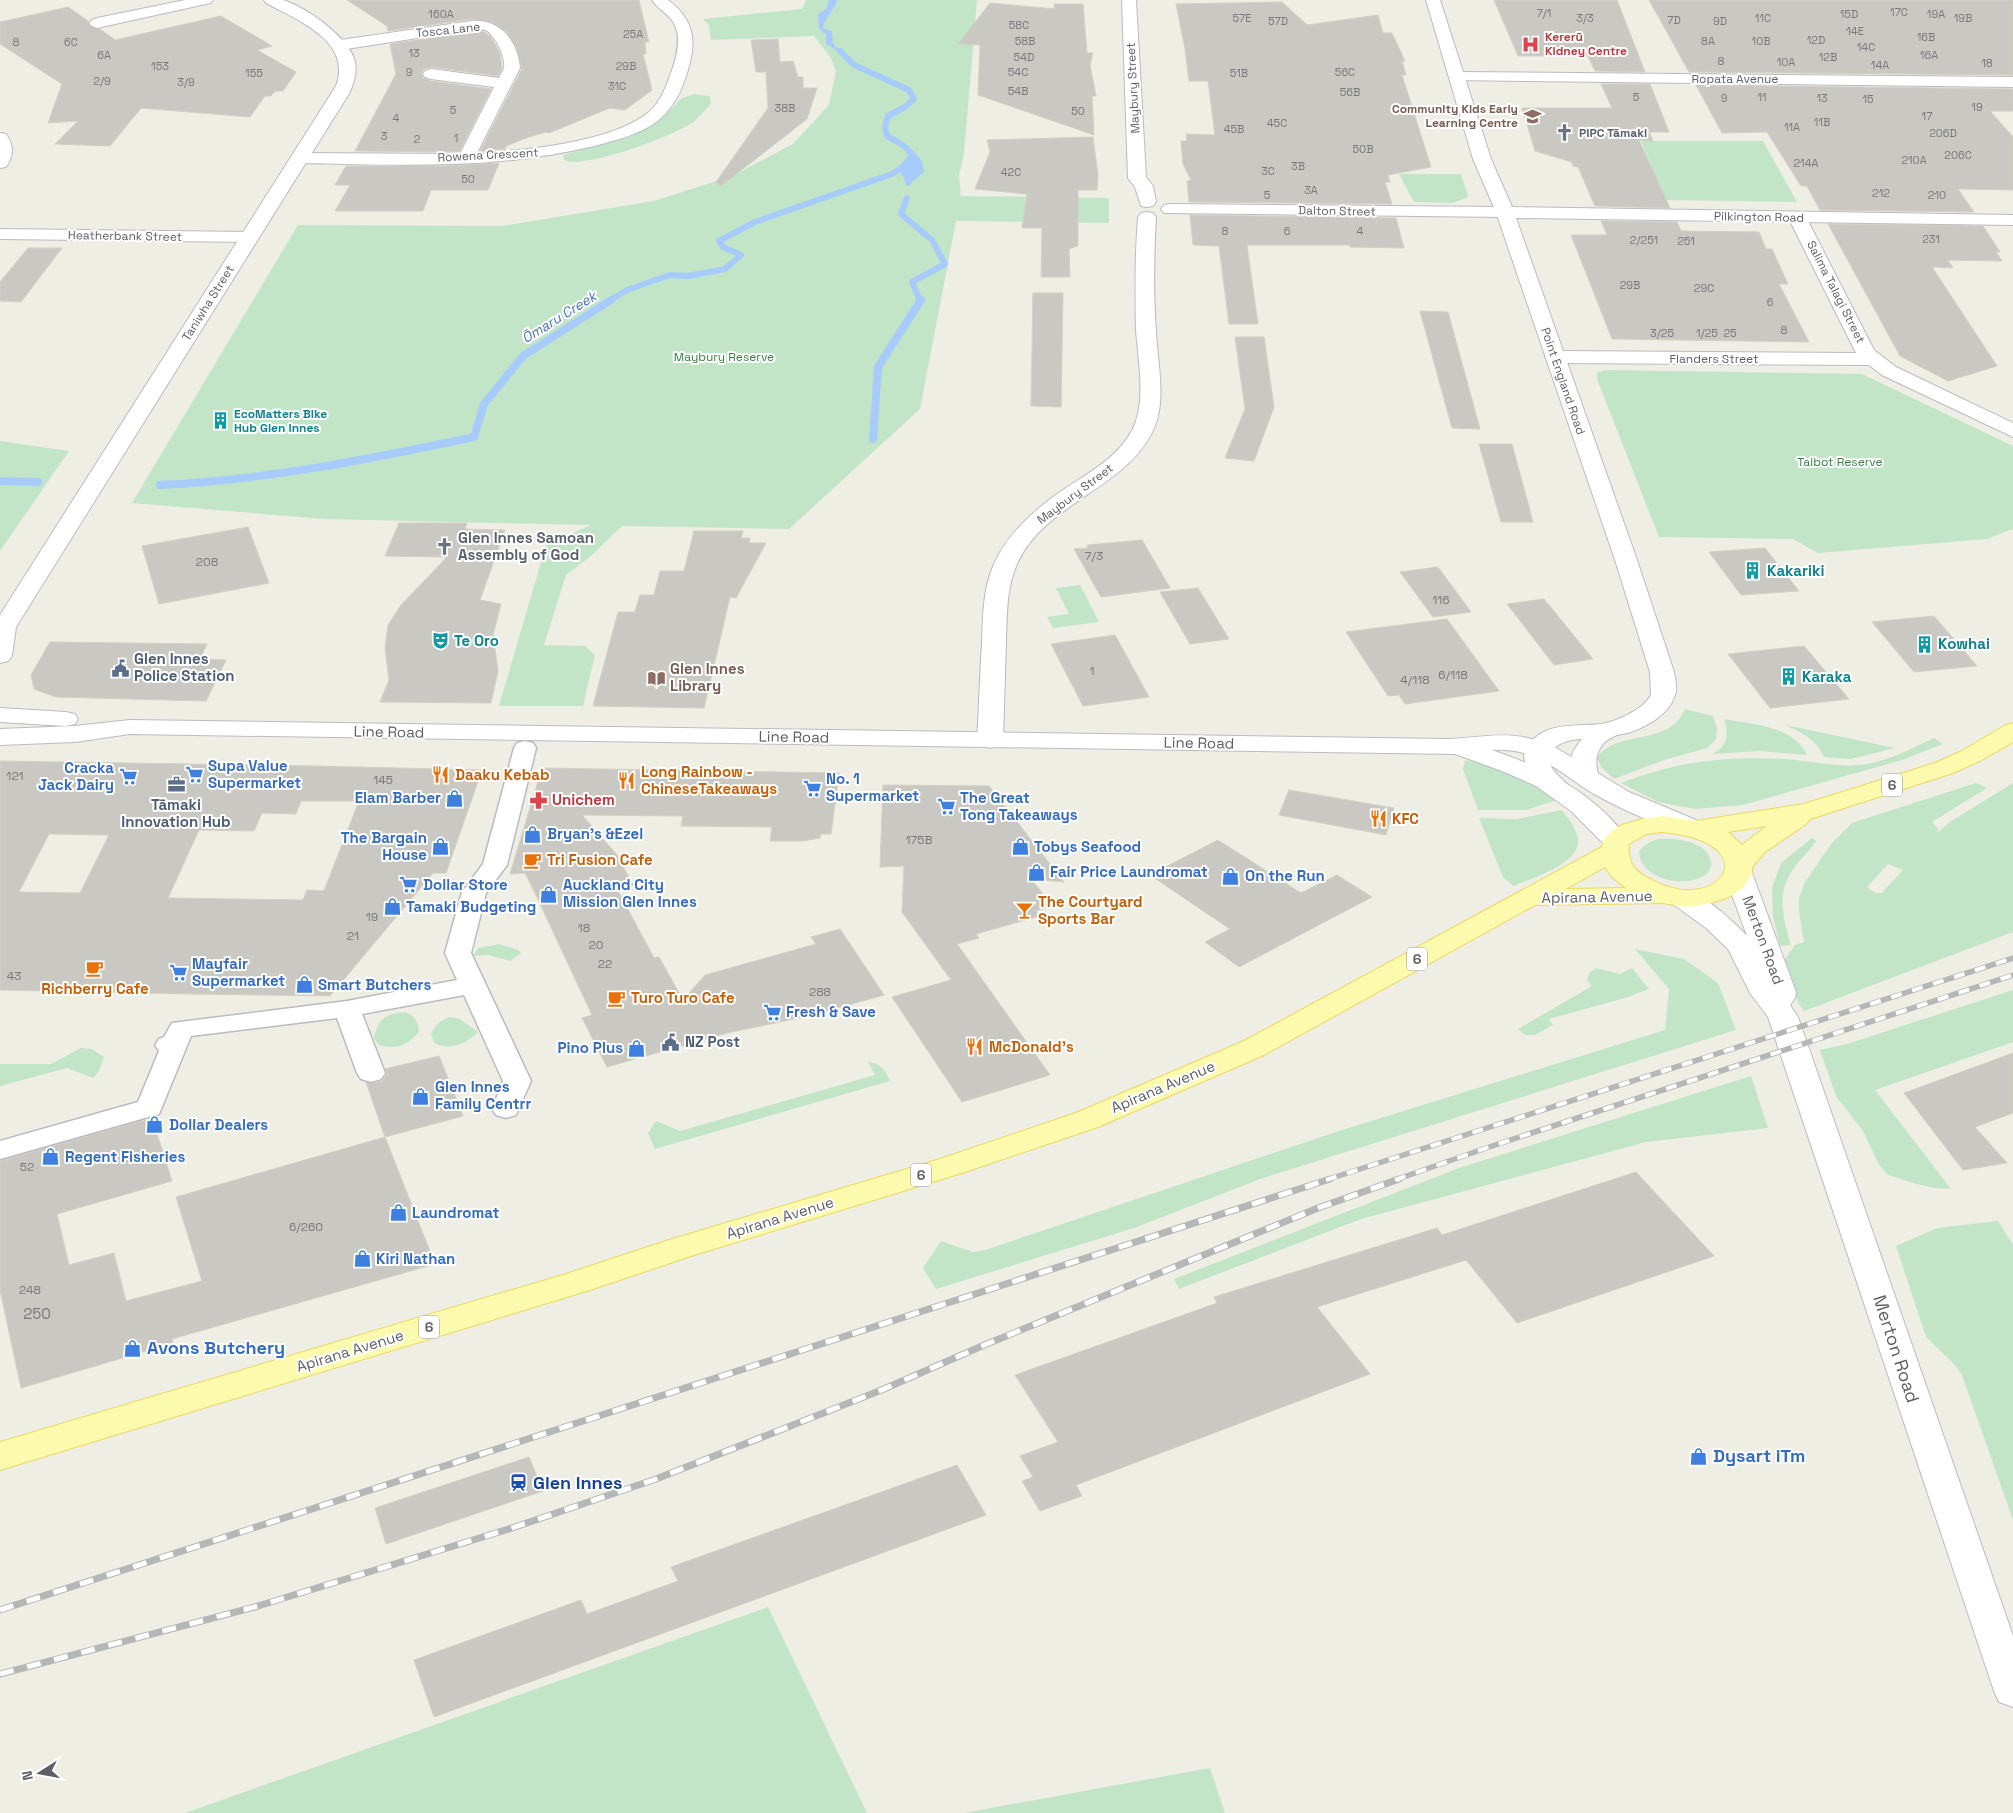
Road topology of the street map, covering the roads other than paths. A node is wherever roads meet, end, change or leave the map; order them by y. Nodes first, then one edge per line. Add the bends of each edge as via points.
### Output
1 (206, 0) edge
2 (271, 0) edge
3 (659, 0) edge
4 (1129, 0) edge
5 (1433, 0) edge
6 (97, 23) dead end
7 (340, 45) junction
8 (431, 74) dead end
9 (1457, 78) junction
10 (2013, 82) edge
11 (504, 84) junction
12 (0, 138) edge
13 (300, 158) junction
14 (466, 158) junction
15 (0, 163) edge
16 (1147, 210) junction
17 (1505, 212) junction
18 (1797, 217) junction
19 (2013, 220) edge
20 (0, 234) edge
21 (250, 237) junction
22 (1555, 357) junction
23 (1872, 359) junction
24 (2012, 429) edge
25 (2, 629) edge
26 (0, 656) edge
27 (0, 715) edge
28 (130, 727) junction
29 (1603, 731) junction
30 (2013, 731) edge
31 (0, 737) edge
32 (990, 740) junction
33 (1458, 747) junction
34 (525, 748) dead end
35 (1538, 749) junction
36 (1586, 776) junction
37 (1555, 786) junction
38 (1809, 811) junction
39 (1691, 828) junction
40 (1615, 846) junction
41 (1739, 869) junction
42 (1675, 897) junction
43 (1527, 898) junction
44 (472, 985) junction
45 (1779, 1007) junction
46 (347, 1009) junction
47 (371, 1073) dead end
48 (506, 1109) dead end
49 (0, 1150) edge
50 (0, 1456) edge
51 (2013, 1691) edge

1 - 6 street
2 - 7 street via 317,26
3 - 14 street, Rowena Crescent via 684,24 687,36 678,76 659,112 619,134 558,150
4 - 16 street, Maybury Street via 1137,178 1144,186
5 - 9 street, Point England Road
7 - 11 street, Tosca Lane via 473,25 490,27 512,59 512,68
7 - 13 street, Taniwha Street via 348,64 342,92
8 - 11 street
9 - 10 street, Ropata Avenue
9 - 17 street, Point England Road via 1482,159
11 - 14 street, Tosca Lane
12 - 15 street via 5,152
13 - 14 street, Rowena Crescent
13 - 21 street, Taniwha Street
16 - 17 street, Dalton Street via 1163,215 1170,210
16 - 32 street, Maybury Street via 1144,301 1149,403 1146,421 1114,466 1037,521 1025,534 1001,574 995,605
17 - 18 street, Pilkington Road
17 - 22 street, Point England Road
18 - 19 street, Pilkington Road
18 - 23 street, Salima Talagi Street via 1866,353
20 - 21 street, Heatherbank Street
21 - 25 street, Taniwha Street
22 - 23 street, Flanders Street
22 - 29 street, Point England Road via 1663,677 1662,698 1651,710
23 - 24 street, Salima Talagi Street via 1889,371
25 - 26 street, Taniwha Street
27 - 28 street, Line Road via 84,719
28 - 31 street, Line Road via 75,734
28 - 32 street, Line Road
29 - 35 street, Point England Road via 1566,732
29 - 36 street, Point England Road via 1583,754 1582,768
30 - 38 main road, 6 via 1972,756 1944,768
32 - 33 street, Line Road
33 - 35 street, Line Road via 1504,741
33 - 37 street, Line Road via 1509,764
34 - 44 street via 495,865 474,892 458,953
35 - 36 street, Line Road
35 - 37 street via 1535,761
36 - 39 street, Line Road via 1621,798
37 - 40 street via 1598,822
38 - 39 main road, 6
38 - 41 main road, 6 via 1756,846
39 - 40 main road, 6 via 1662,824 1647,826 1626,833
39 - 41 main road, 6 via 1716,837 1727,845 1734,853
40 - 42 main road, 6 via 1618,866 1628,878 1645,888
40 - 43 main road, Apirana Avenue / 6
41 - 42 main road, 6 via 1728,887 1712,894
41 - 45 street, Merton Road via 1782,992
42 - 43 main road, Apirana Avenue / 6
42 - 45 street, Merton Road via 1716,922 1739,944 1765,994
43 - 50 main road, Apirana Avenue / 6 via 1254,1048 1087,1120 951,1166 578,1282
44 - 46 street
44 - 48 street via 518,1081
45 - 51 street, Merton Road
46 - 47 street
46 - 49 street via 180,1029 149,1108

